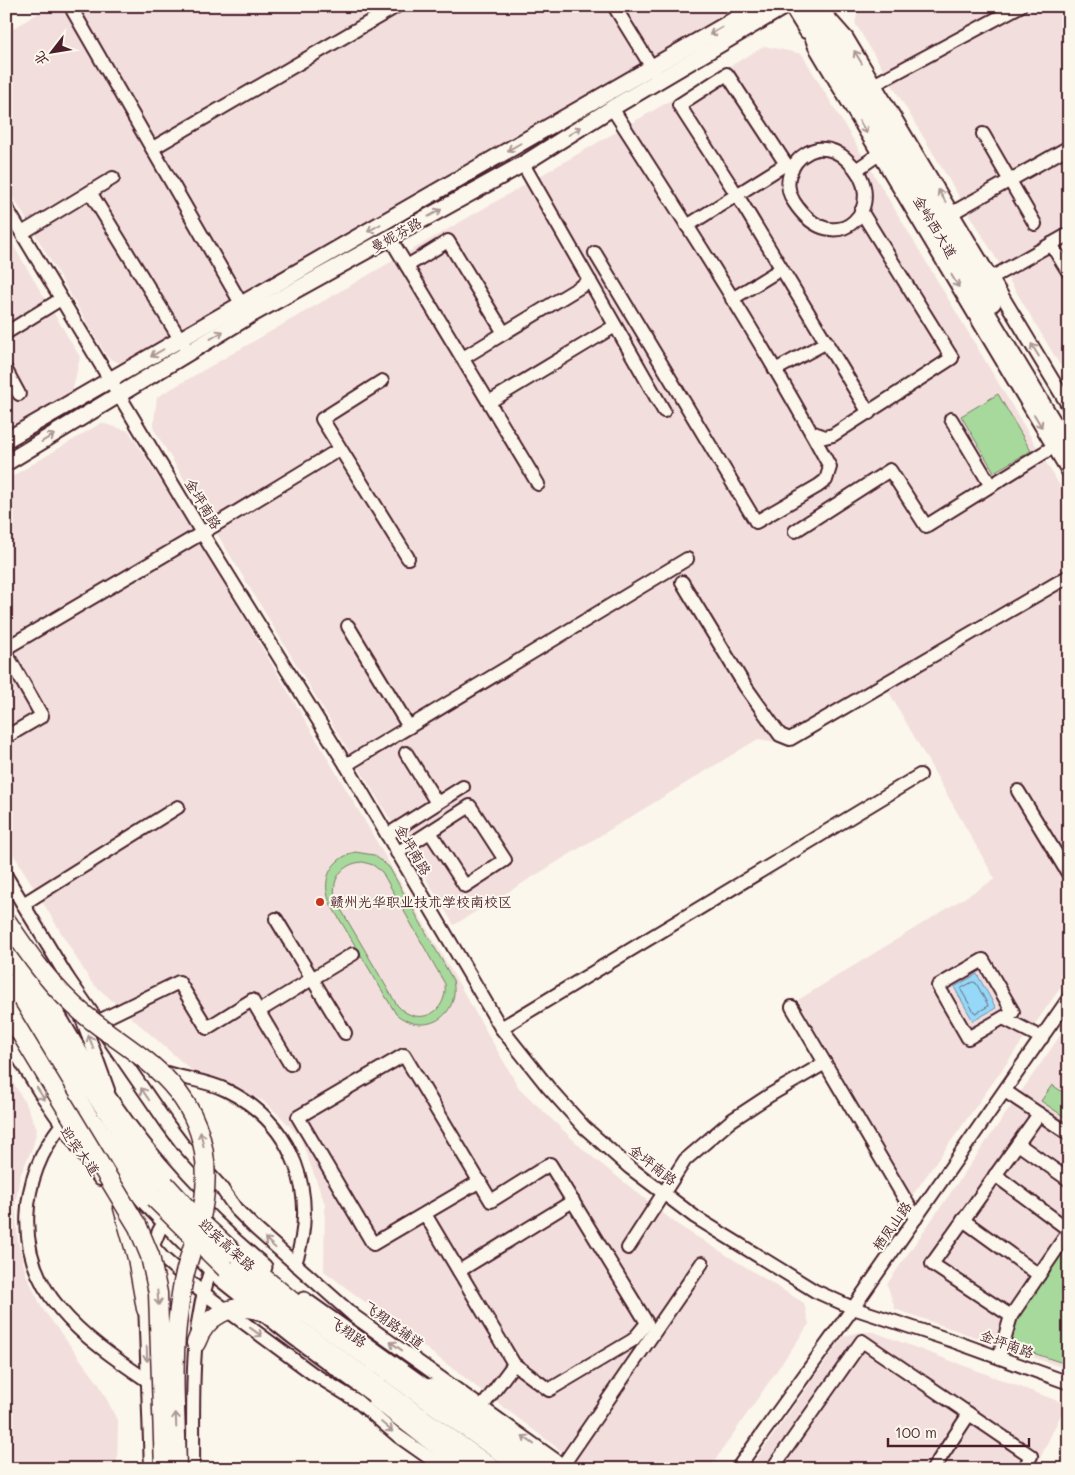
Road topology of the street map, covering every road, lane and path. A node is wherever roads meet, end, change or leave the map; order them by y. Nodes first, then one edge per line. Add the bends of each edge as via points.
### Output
1 (397, 6) edge
2 (614, 6) edge
3 (758, 6) edge
4 (785, 6) edge
5 (790, 6) edge
6 (801, 6) edge
7 (817, 6) edge
8 (828, 6) edge
9 (1020, 6) edge
10 (73, 11) dead end
11 (847, 38) junction
12 (815, 46) junction
13 (656, 74) junction
14 (875, 84) junction
15 (612, 108) junction
16 (983, 134) dead end
17 (1069, 147) edge
18 (153, 148) junction
19 (879, 154) junction
20 (523, 164) junction
21 (789, 165) junction
22 (856, 170) junction
23 (113, 178) dead end
24 (1010, 181) junction
25 (90, 192) junction
26 (737, 195) junction
27 (6, 207) edge
28 (861, 211) junction
29 (952, 213) junction
30 (1035, 224) dead end
31 (687, 226) junction
32 (22, 233) junction
33 (1069, 234) edge
34 (390, 238) junction
35 (1051, 244) junction
36 (595, 253) dead end
37 (407, 266) junction
38 (781, 269) junction
39 (1069, 273) edge
40 (991, 278) junction
41 (590, 281) junction
42 (61, 299) junction
43 (732, 299) junction
44 (245, 310) junction
45 (615, 326) junction
46 (6, 333) edge
47 (504, 333) junction
48 (180, 339) junction
49 (827, 342) junction
50 (188, 352) junction
51 (462, 358) junction
52 (6, 370) edge
53 (775, 370) junction
54 (110, 380) junction
55 (382, 381) dead end
56 (19, 394) dead end
57 (119, 394) junction
58 (1067, 401) edge
59 (489, 402) junction
60 (664, 411) dead end
61 (869, 413) junction
62 (951, 419) dead end
63 (1069, 428) edge
64 (811, 432) junction
65 (6, 440) edge
66 (1053, 448) junction
67 (1069, 448) edge
68 (340, 449) junction
69 (6, 463) edge
70 (1069, 473) edge
71 (538, 484) dead end
72 (991, 486) junction
73 (795, 531) dead end
74 (202, 533) junction
75 (408, 558) dead end
76 (687, 559) dead end
77 (1069, 576) edge
78 (682, 582) dead end
79 (348, 626) dead end
80 (6, 648) edge
81 (6, 654) edge
82 (409, 727) junction
83 (6, 737) edge
84 (406, 753) dead end
85 (346, 765) junction
86 (920, 775) dead end
87 (463, 787) dead end
88 (1018, 791) dead end
89 (437, 803) junction
90 (178, 806) dead end
91 (430, 832) junction
92 (387, 835) junction
93 (397, 853) junction
94 (1069, 875) edge
95 (6, 876) edge
96 (23, 904) junction
97 (276, 919) dead end
98 (6, 920) edge
99 (6, 927) edge
100 (6, 949) edge
101 (353, 954) dead end
102 (68, 976) junction
103 (312, 979) junction
104 (6, 983) edge
105 (1069, 998) edge
106 (6, 1004) edge
107 (792, 1007) dead end
108 (6, 1009) edge
109 (259, 1011) junction
110 (1003, 1018) junction
111 (97, 1022) junction
112 (501, 1028) junction
113 (6, 1033) edge
114 (345, 1033) dead end
115 (6, 1037) edge
116 (1042, 1038) junction
117 (108, 1039) junction
118 (11, 1055) edge
119 (826, 1063) junction
120 (290, 1064) dead end
121 (1005, 1091) junction
122 (113, 1104) junction
123 (1039, 1114) junction
124 (62, 1124) junction
125 (82, 1124) junction
126 (1069, 1134) edge
127 (1018, 1144) junction
128 (995, 1175) junction
129 (1069, 1180) edge
130 (480, 1181) junction
131 (664, 1193) junction
132 (186, 1194) junction
133 (572, 1201) junction
134 (125, 1214) junction
135 (424, 1214) junction
136 (916, 1218) junction
137 (964, 1220) junction
138 (164, 1222) junction
139 (1069, 1231) edge
140 (226, 1233) junction
141 (152, 1246) junction
142 (628, 1248) dead end
143 (702, 1263) dead end
144 (295, 1264) junction
145 (211, 1269) junction
146 (459, 1271) junction
147 (1039, 1275) junction
148 (204, 1294) junction
149 (853, 1308) junction
150 (146, 1309) junction
151 (227, 1310) junction
152 (261, 1311) junction
153 (1010, 1316) junction
154 (196, 1343) junction
155 (384, 1357) junction
156 (999, 1357) junction
157 (514, 1364) junction
158 (148, 1381) junction
159 (1069, 1382) edge
160 (367, 1390) junction
161 (482, 1407) junction
162 (969, 1414) junction
163 (560, 1468) edge
164 (151, 1469) edge
165 (164, 1469) edge
166 (177, 1469) edge
167 (193, 1469) edge
168 (445, 1469) edge
169 (467, 1469) edge
170 (476, 1469) edge
171 (493, 1469) edge
172 (524, 1469) edge
173 (539, 1469) edge
174 (737, 1469) edge
175 (772, 1469) edge
176 (933, 1469) edge
177 (1024, 1469) edge

1 - 18 street
2 - 13 street
3 -> 13 main road, 曼妮芬路
4 - 13 main road, 曼妮芬路
5 - 12 street
6 - 12 street
6 - 67 main road, 金岭西大道
7 - 11 street
7 - 63 main road, 金岭西大道
8 - 11 street
9 - 14 street
10 - 18 street
14 -> 11 street
12 -> 19 street
13 - 15 main road, 曼妮芬路
13 -> 44 main road, 曼妮芬路
29 -> 14 street
20 -> 15 main road, 曼妮芬路
15 - 31 street
16 - 24 street
17 - 24 street
18 - 44 street
19 - 22 street
19 -> 66 street
34 -> 20 main road, 曼妮芬路
20 - 41 street
21 - 22 street via 811,150 824,148 837,152
21 - 26 street
21 - 26 street via 726,74 680,105
21 - 28 street via 791,196 814,224 826,229 840,228 851,223
22 - 28 street via 865,191
23 - 25 street
24 - 29 street
24 - 30 street
25 - 32 street
25 - 48 street
26 - 31 street
26 - 38 street
27 - 32 street, 金坪南路
28 - 61 street via 952,358
29 - 40 street
31 - 43 street
32 - 42 street, 金坪南路
33 - 35 street
34 - 37 street
34 - 44 main road, 曼妮芬路
35 - 39 street
35 - 40 street
36 - 64 street via 756,522 826,480 830,467
37 - 47 street via 448,241
37 - 51 street
38 - 43 street
38 - 49 street
58 -> 40 street
41 - 45 street
41 - 47 street
42 - 46 street
42 - 54 street, 金坪南路
43 - 53 street
44 - 48 main road, 曼妮芬路
50 -> 44 main road, 曼妮芬路
45 - 59 street
45 - 60 street
47 - 51 street
48 - 50 street
48 -> 54 main road, 曼妮芬路
49 - 53 street
49 - 61 street
50 - 57 main road, 曼妮芬路
51 - 59 street
52 - 56 street
53 - 64 street
54 - 57 street, 金坪南路
54 - 65 main road, 曼妮芬路
55 - 68 street via 322,419
69 -> 57 main road, 曼妮芬路
57 - 74 street, 金坪南路
59 - 71 street
61 - 64 street via 833,435 826,437
62 - 72 street
66 - 70 street
66 - 72 street
68 - 74 street
68 - 75 street
72 - 73 street via 926,526 890,470
74 - 80 street
74 - 85 street, 金坪南路
76 - 82 street
77 - 78 street via 790,739 780,735 745,686
79 - 82 street
81 - 83 street via 42,716
82 - 85 street
84 - 89 street
85 - 92 street, 金坪南路
86 - 112 street
87 - 89 street
88 - 94 street
89 - 92 street
90 - 96 street
91 - 91 street via 470,806 505,860 465,886
91 - 93 street
92 - 93 street, 金坪南路
93 - 112 street, 金坪南路
95 - 96 street
96 - 102 street
97 - 103 street
166 -> 98 highway, bridge via 176,1333 180,1294 200,1224 205,1192 206,1164 201,1134 189,1108 171,1084 147,1061 85,1015 51,983
99 - 122 main road via 66,1032
100 - 172 highway, 迎宾高架路, bridge via 57,1038 105,1109 134,1149 195,1217 306,1313
101 - 103 street
102 - 111 street
122 -> 102 street
103 - 109 street
103 - 114 street
104 - 171 highway, 迎宾高架路, bridge via 90,1119 154,1198 187,1232 297,1328
105 - 116 street, 栖凤山路
106 - 125 main road, 迎宾大道
107 - 119 street
108 -> 165 highway, bridge via 138,1227 150,1256 158,1293
109 - 111 street via 252,1000 207,1028 179,982
109 - 120 street
110 - 110 street via 968,1038 938,986 983,960 1013,1012
110 - 116 street
111 - 117 street
112 - 131 street, 金坪南路 via 584,1127
113 - 125 street
115 - 118 street, 迎宾大道
116 - 121 street, 栖凤山路
144 -> 117 street, 飞翔路辅道 via 236,1209 183,1145
117 - 144 street via 155,1069 225,1090 249,1104 270,1123 286,1145 302,1184 304,1224
118 -> 124 street, 迎宾大道
119 - 131 street via 732,1120 685,1160
119 - 136 street
121 - 123 street
121 - 136 street, 栖凤山路
122 - 132 main road, 飞翔路
123 - 126 street
123 - 127 street
124 - 134 street, 迎宾大道
124 - 158 street via 45,1147 29,1194 27,1229 37,1271 50,1296 68,1318 106,1352
125 - 134 highway via 105,1166
125 - 138 main road, 迎宾大道
127 - 128 street
127 - 129 street
128 - 137 street
128 - 139 street
130 - 133 street via 491,1200 550,1164
130 - 135 street
130 - 135 street via 404,1055 298,1117 373,1244
131 - 142 street
131 - 149 street, 金坪南路 via 695,1217 790,1276
132 - 138 street
132 - 140 main road, 飞翔路
133 - 146 street
133 - 157 street via 647,1323 633,1340 549,1390
134 - 141 street, 迎宾大道
134 - 150 highway
135 - 146 street
136 - 149 street, 栖凤山路
137 - 147 street
137 - 153 street via 932,1264
138 - 141 street
138 - 145 main road
139 - 147 street
140 - 145 street
140 - 155 main road, 飞翔路 via 310,1306
141 - 148 street, 迎宾大道
141 - 150 street via 145,1281
143 - 163 street
161 -> 144 street, 飞翔路辅道 via 354,1316
145 - 148 street
145 - 152 main road
146 - 157 street
147 - 153 street
148 - 151 street
148 - 154 street
149 - 156 street, 金坪南路
149 - 174 street, 栖凤山路
150 -> 158 street
151 - 152 highway via 245,1308
151 - 154 highway via 208,1322
151 -> 168 street
152 - 160 main road
153 - 156 street
154 - 167 street
155 - 163 highway via 516,1444
155 - 173 main road, 飞翔路
156 - 159 street, 金坪南路
157 - 161 street
158 - 164 street
160 - 169 highway
160 - 170 main road
163 -> 161 street, 飞翔路辅道
162 - 175 street via 862,1341
162 - 176 street
162 - 177 street via 1031,1456

